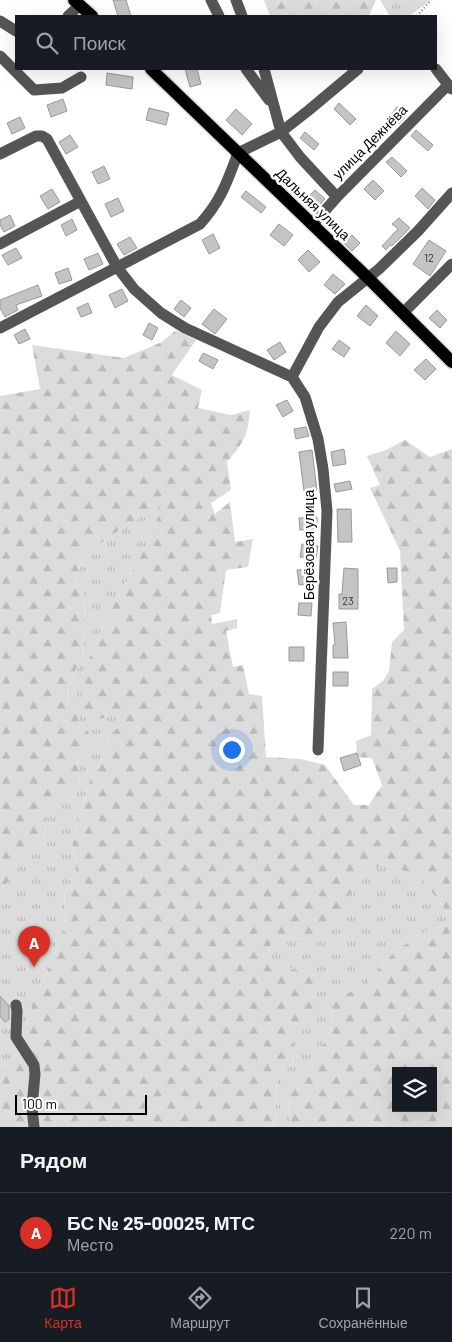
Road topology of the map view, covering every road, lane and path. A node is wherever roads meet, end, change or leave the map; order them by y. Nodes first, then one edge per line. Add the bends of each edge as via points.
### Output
1 (211, 0) edge
2 (236, 0) edge
3 (431, 0) edge
4 (77, 3) edge
5 (69, 15) edge
6 (91, 15) edge
7 (218, 15) edge
8 (242, 15) edge
9 (418, 15) edge
10 (0, 21) edge
11 (15, 30) edge
12 (0, 56) edge
13 (152, 70) edge
14 (247, 70) edge
15 (264, 70) edge
16 (357, 70) edge
17 (437, 70) edge
18 (81, 77) dead end
19 (451, 88) edge
20 (275, 108) junction
21 (281, 132) junction
22 (238, 153) junction
23 (0, 154) edge
24 (452, 194) edge
25 (337, 197) junction
26 (81, 201) junction
27 (312, 225) junction
28 (0, 244) edge
29 (452, 264) edge
30 (117, 267) junction
31 (368, 278) junction
32 (403, 313) junction
33 (0, 328) edge
34 (452, 362) edge
35 (292, 377) junction
36 (318, 750) dead end
37 (16, 1005) dead end
38 (34, 1127) edge

1 - 7 street
2 - 8 street
3 - 9 path
4 - 5 street
4 - 6 main road
10 - 11 street
12 - 18 street via 34,90 62,88
13 - 22 main road, Дальняя улица
14 - 20 street
15 - 20 street
16 - 21 street
17 - 19 street
19 - 25 street, улица Дежнёва via 445,88
20 - 21 street
21 - 22 street
21 - 25 street
22 - 27 main road, Дальняя улица
22 - 30 street via 224,192 200,224
23 - 26 street via 42,136 47,139
24 - 31 street
25 - 27 street, улица Дежнёва
26 - 28 street
26 - 30 street
27 - 31 main road, Дальняя улица
29 - 32 street
30 - 33 street
30 - 35 street via 134,289 169,318
31 - 32 main road, Дальняя улица
31 - 35 street via 338,302
32 - 34 main road, Дальняя улица
35 - 36 street, Берёзовая улица via 305,397 318,439 327,511
37 - 38 street via 16,1037 34,1065

